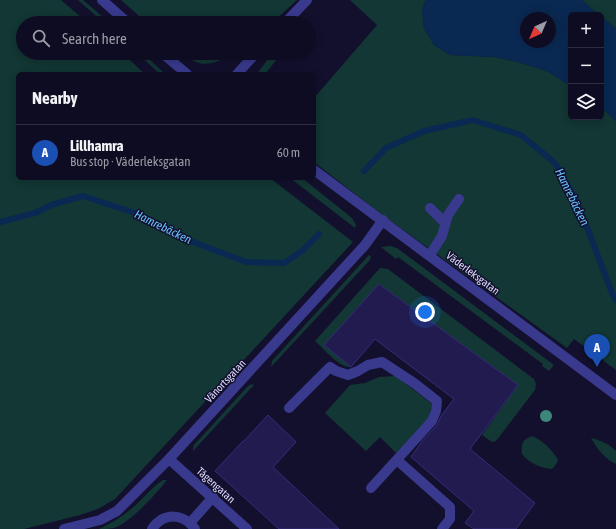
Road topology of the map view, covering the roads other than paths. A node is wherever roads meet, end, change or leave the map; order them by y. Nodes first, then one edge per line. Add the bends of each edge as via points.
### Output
1 (102, 0) edge
2 (307, 0) edge
3 (120, 16) edge
4 (292, 16) edge
5 (170, 60) edge
6 (249, 60) edge
7 (185, 72) edge
8 (238, 72) edge
9 (316, 171) edge
10 (459, 199) dead end
11 (430, 208) dead end
12 (383, 220) junction
13 (446, 223) junction
14 (430, 255) junction
15 (616, 395) edge
16 (289, 408) dead end
17 (170, 459) junction
18 (397, 460) junction
19 (371, 488) dead end
20 (213, 498) junction
21 (193, 526) edge
22 (64, 529) edge
23 (152, 529) edge
24 (247, 529) edge
25 (442, 529) edge

1 - 3 street
2 - 4 street
5 - 7 street
6 - 8 street
9 - 12 street, Väderleksgatan
10 - 13 street via 448,215
11 - 13 street
12 - 14 street, Väderleksgatan
12 - 17 street, Vänortsgatan via 365,245
13 - 14 street via 442,236
14 - 15 street, Väderleksgatan
16 - 18 street via 330,367 348,375 368,365 382,362 437,401 432,421
17 - 20 street, Tågengatan
17 - 22 street, Vänortsgatan via 117,511 100,520
18 - 19 street
18 - 25 street via 450,507 450,519
20 - 21 street
20 - 24 street, Tågengatan
21 - 23 street via 183,518 175,516 158,521

